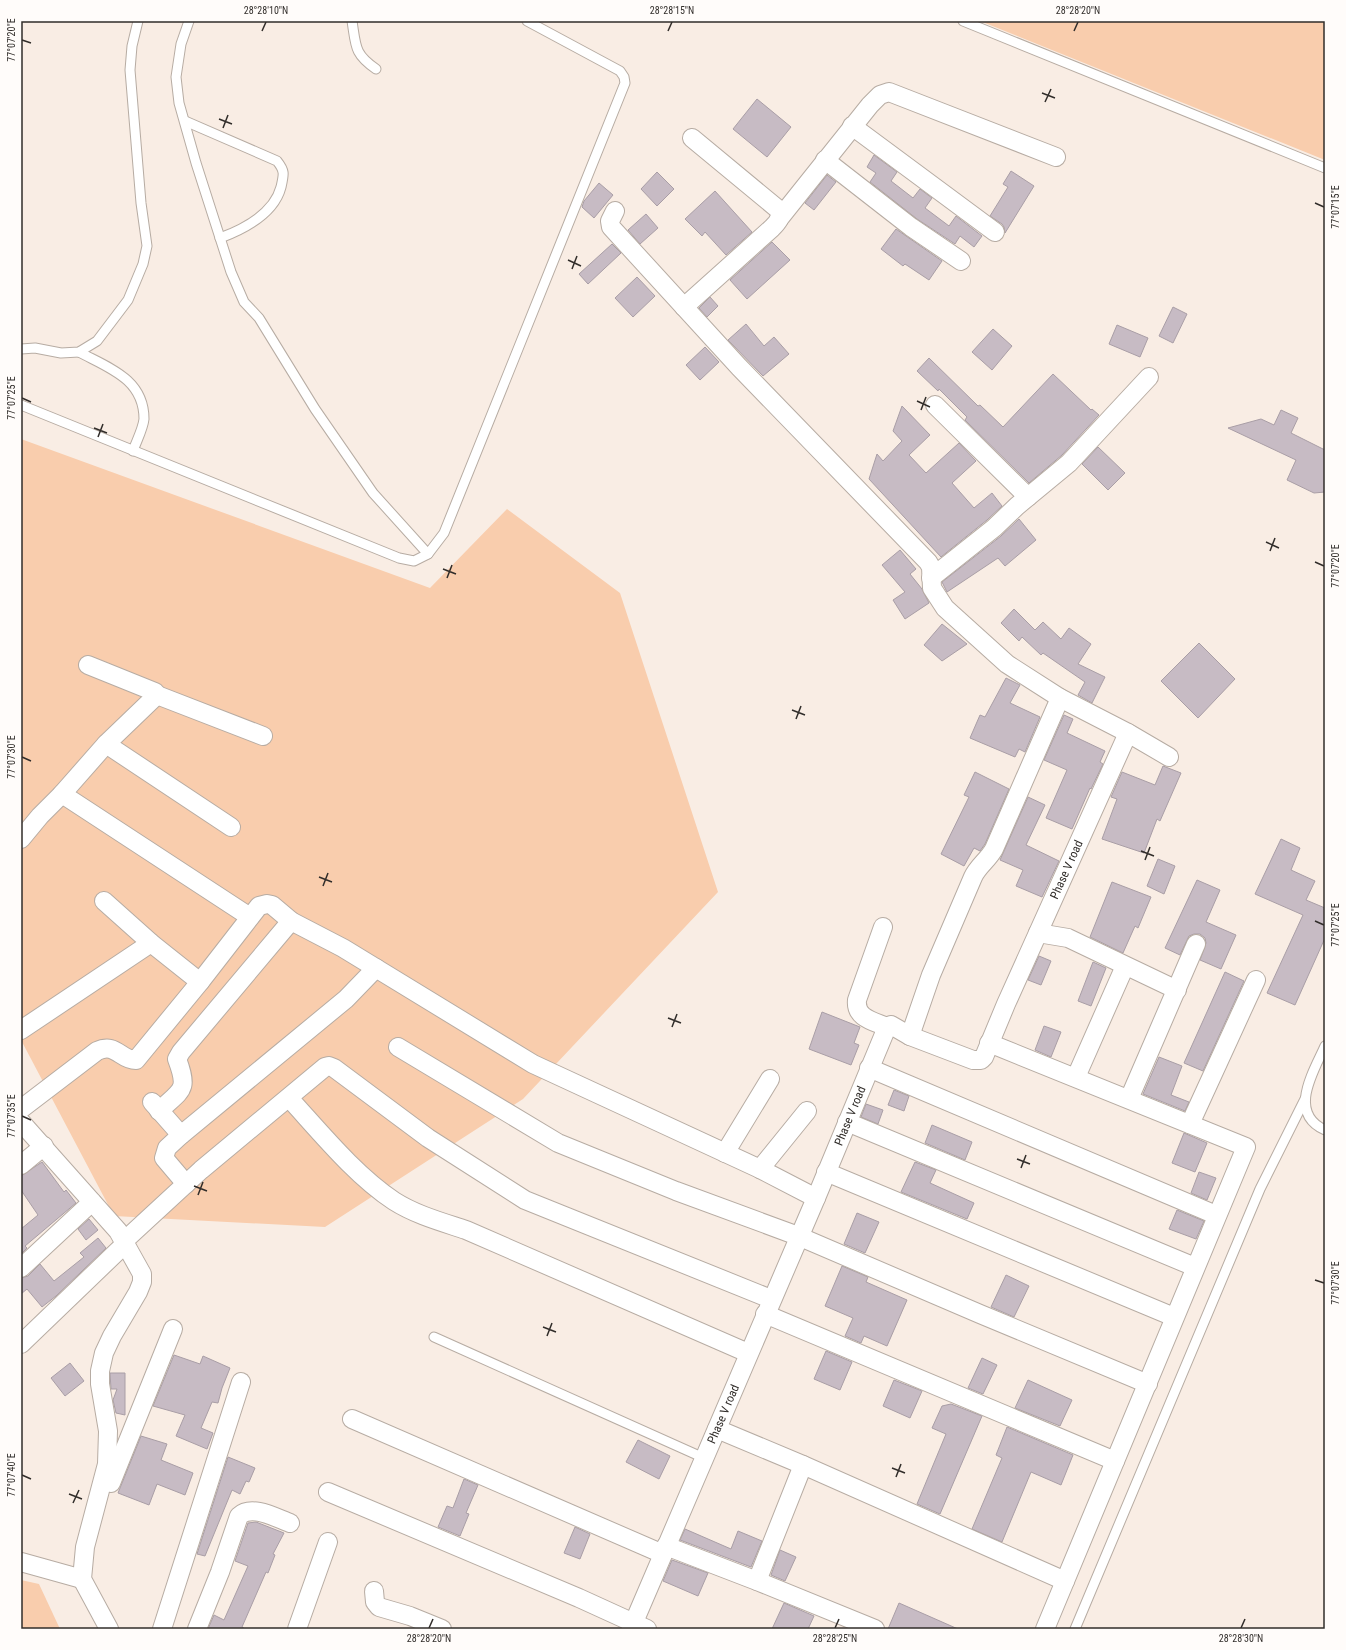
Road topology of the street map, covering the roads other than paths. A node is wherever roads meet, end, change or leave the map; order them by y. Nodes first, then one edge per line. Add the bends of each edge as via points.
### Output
1 (138, 21) edge
2 (189, 21) edge
3 (352, 21) edge
4 (527, 21) edge
5 (963, 21) edge
6 (376, 69) dead end
7 (185, 121) junction
8 (852, 126) junction
9 (692, 138) dead end
10 (1056, 157) dead end
11 (825, 160) junction
12 (1325, 168) edge
13 (615, 211) dead end
14 (779, 219) junction
15 (995, 232) dead end
16 (220, 238) junction
17 (961, 262) dead end
18 (684, 307) junction
19 (21, 349) edge
20 (79, 352) junction
21 (1149, 377) dead end
22 (21, 405) edge
23 (935, 405) dead end
24 (133, 451) junction
25 (1028, 497) junction
26 (428, 554) junction
27 (931, 578) junction
28 (88, 665) dead end
29 (157, 695) junction
30 (1060, 698) junction
31 (1128, 733) junction
32 (263, 736) dead end
33 (106, 744) junction
34 (1169, 757) dead end
35 (62, 794) junction
36 (231, 827) dead end
37 (24, 830) edge
38 (104, 901) dead end
39 (250, 917) junction
40 (291, 921) junction
41 (883, 927) dead end
42 (1038, 933) junction
43 (151, 943) junction
44 (1196, 944) dead end
45 (1125, 966) junction
46 (376, 968) junction
47 (1256, 980) dead end
48 (200, 982) junction
49 (1177, 990) junction
50 (887, 1026) junction
51 (21, 1030) edge
52 (910, 1036) junction
53 (989, 1043) junction
54 (1325, 1046) edge
55 (398, 1047) dead end
56 (869, 1068) junction
57 (1076, 1077) junction
58 (770, 1079) dead end
59 (289, 1098) junction
60 (1129, 1099) junction
61 (1305, 1099) junction
62 (21, 1109) edge
63 (807, 1111) dead end
64 (21, 1122) edge
65 (848, 1122) junction
66 (1190, 1124) junction
67 (1325, 1130) edge
68 (181, 1135) junction
69 (44, 1146) junction
70 (725, 1154) junction
71 (21, 1165) edge
72 (760, 1169) junction
73 (826, 1172) junction
74 (186, 1184) junction
75 (816, 1198) junction
76 (92, 1202) junction
77 (1216, 1215) junction
78 (798, 1236) junction
79 (125, 1242) junction
80 (1195, 1266) junction
81 (21, 1268) edge
82 (768, 1307) junction
83 (1174, 1317) junction
84 (173, 1329) dead end
85 (434, 1337) dead end
86 (21, 1344) edge
87 (748, 1354) junction
88 (241, 1382) dead end
89 (1148, 1384) junction
90 (352, 1419) dead end
91 (717, 1429) junction
92 (704, 1458) junction
93 (1115, 1461) junction
94 (803, 1465) junction
95 (328, 1492) dead end
96 (290, 1523) dead end
97 (328, 1542) dead end
98 (85, 1548) junction
99 (665, 1550) junction
100 (21, 1562) edge
101 (82, 1579) junction
102 (757, 1581) junction
103 (1065, 1581) junction
104 (374, 1591) dead end
105 (407, 1622) edge
106 (637, 1627) edge
107 (870, 1628) edge
108 (109, 1629) edge
109 (162, 1629) edge
110 (198, 1629) edge
111 (297, 1629) edge
112 (442, 1629) edge
113 (1045, 1629) edge
114 (1075, 1629) edge

1 - 20 lane via 130,70 147,246 143,264 128,300 97,341
2 - 7 lane via 181,44 176,77 179,103
3 - 6 lane via 356,48 360,56
4 - 26 lane via 620,71 625,83 444,533
5 - 12 lane
7 - 16 lane
7 - 16 lane via 277,161 283,168 280,192 272,205 256,220
8 - 10 street via 880,95 889,92
8 - 11 street
8 - 15 street
9 - 14 street via 779,210
11 - 14 street
11 - 17 street
13 - 18 street via 610,221 612,227
14 - 18 street
16 - 26 lane via 244,302 259,318 315,409 373,493
18 - 27 street via 928,562 931,567
19 - 20 lane
20 - 24 lane via 124,376 140,395 144,420
21 - 25 street via 1070,463
22 - 24 lane
23 - 25 street
24 - 26 lane via 399,558 414,561
25 - 27 street via 994,528
27 - 30 street via 935,593 945,608 1007,664
28 - 29 street
29 - 32 street
29 - 33 street
30 - 31 street
30 - 52 street via 994,850 973,877 931,975
31 - 34 street
31 - 42 street, Phase V road
33 - 35 street
33 - 36 street
35 - 37 street
35 - 39 street
38 - 43 street
39 - 40 street via 259,906 267,904 272,905
39 - 48 street
40 - 46 street
40 - 68 street via 177,1059 184,1078 182,1087 155,1106
41 - 50 street via 856,1007 863,1016
42 - 45 street via 1068,938
42 - 53 street, Phase V road
43 - 48 street
43 - 51 street
44 - 49 street
45 - 49 street
45 - 57 street
46 - 68 street via 346,999
46 - 70 street via 533,1064
47 - 66 street
48 - 62 street via 136,1060 130,1060 113,1049 97,1051
49 - 60 street
50 - 52 street, Phase V road via 891,1025
50 - 56 street, Phase V road
52 - 53 street, Phase V road via 974,1060 981,1060 984,1057
53 - 57 street
54 - 61 lane via 1307,1088
55 - 78 street via 558,1143
56 - 65 street, Phase V road
56 - 77 street
57 - 60 street
58 - 70 street
59 - 74 street
59 - 82 street via 324,1067 332,1067 428,1138 525,1200
59 - 87 street via 359,1172 394,1201 422,1216 466,1230
60 - 66 street
61 - 67 lane via 1310,1120
61 - 114 lane via 1260,1189
63 - 72 street
64 - 69 street
65 - 73 street, Phase V road
65 - 80 street
66 - 77 street via 1246,1146
68 - 74 street via 167,1148 164,1158
69 - 71 street
69 - 76 street
70 - 72 street
72 - 75 street
73 - 75 street, Phase V road
73 - 83 street
74 - 79 street
75 - 78 street, Phase V road
76 - 79 street
76 - 81 street
77 - 80 street
78 - 82 street, Phase V road
78 - 89 street
79 - 86 street
79 - 98 street via 142,1274 142,1282 109,1342 100,1371 108,1431 108,1458
80 - 83 street
82 - 87 street, Phase V road
82 - 93 street
83 - 89 street
84 - 98 street
85 - 92 lane
87 - 91 street, Phase V road
88 - 109 street
89 - 93 street
90 - 99 street
91 - 92 street, Phase V road
91 - 94 street
92 - 99 street, Phase V road
93 - 103 street
94 - 102 street
94 - 103 street
95 - 106 street via 572,1595
96 - 110 street via 254,1511 243,1512 239,1516
97 - 111 street
98 - 101 street
99 - 102 street
99 - 106 street, Phase V road
100 - 101 street
101 - 108 street
102 - 107 street
103 - 113 street
104 - 105 street via 375,1602 379,1607
105 - 112 street

